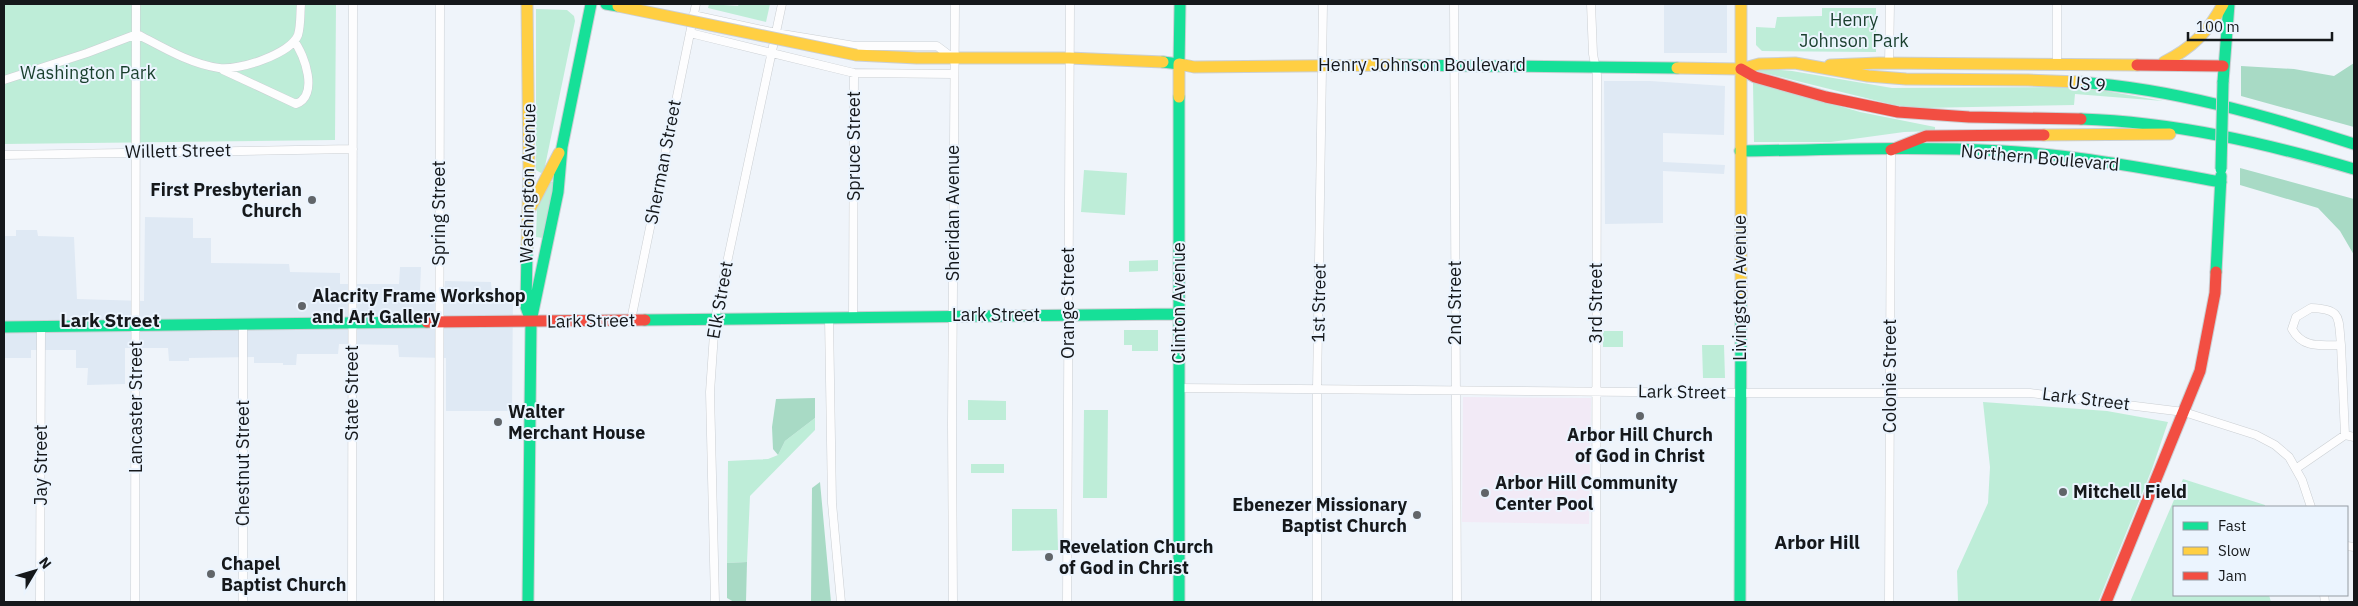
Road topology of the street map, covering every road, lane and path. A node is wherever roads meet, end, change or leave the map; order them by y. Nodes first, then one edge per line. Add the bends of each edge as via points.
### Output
1 (136, 4) edge
2 (301, 4) edge
3 (353, 4) edge
4 (440, 4) edge
5 (527, 4) edge
6 (591, 4) edge
7 (606, 4) edge
8 (696, 4) edge
9 (782, 4) edge
10 (955, 4) edge
11 (1070, 4) edge
12 (1180, 4) edge
13 (1323, 4) edge
14 (1454, 4) edge
15 (1591, 4) edge
16 (1741, 4) edge
17 (1890, 4) edge
18 (2056, 4) edge
19 (2223, 4) edge
20 (2229, 4) edge
21 (693, 15) junction
22 (690, 33) junction
23 (776, 33) junction
24 (137, 34) junction
25 (294, 41) junction
26 (772, 51) junction
27 (1070, 58) junction
28 (955, 59) junction
29 (1179, 64) junction
30 (1889, 64) junction
31 (2057, 64) junction
32 (2159, 64) junction
33 (1454, 65) junction
34 (1596, 65) junction
35 (1322, 66) junction
36 (1813, 66) junction
37 (2223, 66) junction
38 (1741, 68) junction
39 (221, 69) junction
40 (854, 73) junction
41 (954, 74) junction
42 (4, 80) edge
43 (2201, 133) junction
44 (2354, 144) edge
45 (562, 147) junction
46 (352, 149) junction
47 (1891, 150) junction
48 (1740, 151) junction
49 (134, 152) junction
50 (4, 155) edge
51 (2354, 169) edge
52 (2221, 182) junction
53 (528, 212) junction
54 (1178, 314) junction
55 (1068, 315) junction
56 (953, 316) junction
57 (829, 318) junction
58 (853, 318) junction
59 (715, 319) junction
60 (631, 320) junction
61 (531, 321) junction
62 (438, 322) junction
63 (352, 323) junction
64 (243, 324) junction
65 (136, 326) junction
66 (4, 327) edge
67 (41, 327) junction
68 (2341, 345) junction
69 (1178, 388) junction
70 (1318, 390) junction
71 (1456, 390) junction
72 (1596, 390) junction
73 (1741, 393) junction
74 (1890, 393) junction
75 (2184, 412) junction
76 (2345, 436) junction
77 (2354, 437) edge
78 (2297, 468) junction
79 (2311, 506) edge
80 (40, 602) edge
81 (135, 602) edge
82 (243, 602) edge
83 (352, 602) edge
84 (439, 602) edge
85 (528, 602) edge
86 (715, 602) edge
87 (841, 602) edge
88 (953, 602) edge
89 (1067, 602) edge
90 (1179, 602) edge
91 (1317, 602) edge
92 (1458, 602) edge
93 (1596, 602) edge
94 (1740, 602) edge
95 (1889, 602) edge
96 (2106, 602) edge

1 - 24 street, Lancaster Street
2 - 25 street via 298,34
3 - 46 street, State Street
4 - 62 street, Spring Street
5 - 53 main road, Washington Avenue
6 - 45 main road
7 - 28 main road, Henry Johnson Boulevard, bridge via 856,55
8 - 21 street, Sherman Street
9 - 23 street, Elk Street
10 - 28 street, Sheridan Avenue
11 - 27 street, Orange Street
12 - 29 main road, Clinton Avenue
13 - 35 street, 1st Street
14 - 33 street, 2nd Street
15 - 34 street, 3rd Street
16 - 38 main road, Livingston Avenue
17 - 30 street
18 - 31 street
19 - 32 main road via 2198,42 2184,53
20 - 37 main road
21 - 22 street, Sherman Street
21 - 23 street
22 - 26 street
22 - 60 street, Sherman Street
23 - 26 street, Elk Street
23 - 28 street via 855,46 937,46
24 - 39 street via 189,59
24 - 42 street
24 - 49 street, Lancaster Street
25 - 39 street via 259,61
25 - 39 street via 302,51 308,81 308,91 302,102 296,104
26 - 40 street
26 - 59 street, Elk Street
27 - 28 main road, Henry Johnson Boulevard
27 - 29 main road, Henry Johnson Boulevard
27 - 55 street, Orange Street
28 - 41 street, Sheridan Avenue
29 - 35 main road, Henry Johnson Boulevard / US 9 via 1194,67
29 - 54 main road, Clinton Avenue
30 - 31 main road
30 - 36 main road, Henry Johnson Boulevard
31 - 32 main road
32 - 37 main road
33 - 34 main road, Henry Johnson Boulevard / US 9
33 - 35 main road, Henry Johnson Boulevard / US 9
33 - 71 street, 2nd Street
34 - 38 main road, Henry Johnson Boulevard / US 9
34 - 72 street, 3rd Street
35 - 70 street, 1st Street
36 - 38 main road, Henry Johnson Boulevard / US 9 via 1754,64
36 - 44 main road, US 9 / US 9 via 1885,78 2047,80 2133,88 2258,114
37 - 52 main road, bridge
38 - 43 main road, US 9 via 1755,77 1881,110 1935,116 2088,119
38 - 48 main road, Livingston Avenue
40 - 41 street, Spruce Street
40 - 58 street, Spruce Street
41 - 56 street, Sheridan Avenue
43 - 47 main road via 1926,136
43 - 51 main road, US 9 via 2278,148
45 - 53 main road
45 - 61 main road via 558,192
46 - 49 street, Willett Street
46 - 63 street, State Street
47 - 48 main road, Northern Boulevard
47 - 52 main road, Northern Boulevard via 1971,150 2042,155
47 - 74 street, Colonie Street
48 - 73 main road, Livingston Avenue
49 - 50 street, Willett Street
49 - 65 street, Lancaster Street
52 - 75 main road via 2215,293 2200,371
53 - 61 main road, Washington Avenue via 526,307
54 - 55 main road, Lark Street
54 - 69 main road, Clinton Avenue
55 - 56 main road, Lark Street
55 - 89 street, Orange Street
56 - 58 main road, Lark Street
56 - 88 street, Sheridan Avenue
57 - 58 main road, Lark Street
57 - 59 main road, Lark Street
57 - 87 street via 832,495
59 - 60 main road, Lark Street
59 - 86 street, Elk Street via 710,392
60 - 61 main road, Lark Street
61 - 62 main road, Lark Street
61 - 85 main road, Washington Avenue
62 - 63 main road, Lark Street
62 - 84 street, Spring Street
63 - 64 main road, Lark Street
63 - 83 street, State Street
64 - 65 main road, Lark Street
64 - 82 street, Chestnut Street
65 - 67 main road, Lark Street
65 - 81 street, Lancaster Street
66 - 67 main road, Lark Street
67 - 80 street, Jay Street
68 - 68 street via 2338,320 2332,310 2311,308 2296,316 2292,329 2301,341 2311,346
68 - 76 street
69 - 70 street, Lark Street
69 - 90 main road, Clinton Avenue
70 - 71 street, Lark Street
70 - 91 street, 1st Street
71 - 72 street, Lark Street
71 - 92 street, 2nd Street
72 - 73 street, Lark Street
72 - 93 street, 3rd Street
73 - 74 street, Lark Street
73 - 94 main road, Livingston Avenue
74 - 75 street, Lark Street via 2030,393
74 - 95 street, Colonie Street
75 - 78 street, Lark Street via 2256,435 2276,445
75 - 96 main road
76 - 77 street
76 - 78 street
78 - 79 street, Lark Street

